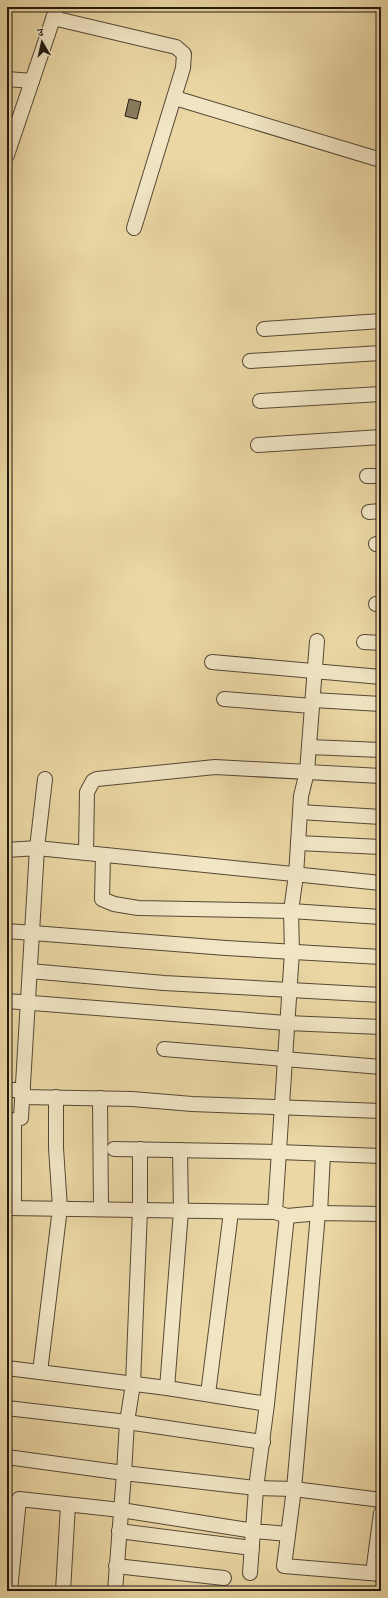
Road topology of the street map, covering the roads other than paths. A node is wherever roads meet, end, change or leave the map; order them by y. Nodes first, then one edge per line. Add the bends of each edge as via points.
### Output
1 (55, 12) edge
2 (7, 79) edge
3 (32, 81) junction
4 (174, 98) junction
5 (7, 155) edge
6 (381, 160) edge
7 (134, 228) dead end
8 (381, 321) edge
9 (264, 329) dead end
10 (381, 353) edge
11 (250, 361) dead end
12 (381, 394) edge
13 (260, 401) dead end
14 (381, 437) edge
15 (258, 445) dead end
16 (367, 476) dead end
17 (381, 476) edge
18 (317, 641) dead end
19 (364, 642) dead end
20 (381, 643) edge
21 (212, 662) dead end
22 (315, 672) junction
23 (381, 676) edge
24 (224, 699) dead end
25 (312, 703) junction
26 (381, 704) edge
27 (309, 747) junction
28 (381, 750) edge
29 (307, 772) junction
30 (381, 776) edge
31 (45, 780) dead end
32 (300, 812) junction
33 (381, 817) edge
34 (298, 843) junction
35 (38, 848) junction
36 (381, 848) edge
37 (7, 850) edge
38 (86, 853) junction
39 (103, 855) junction
40 (296, 875) junction
41 (381, 883) edge
42 (292, 911) junction
43 (381, 917) edge
44 (7, 931) edge
45 (32, 932) junction
46 (292, 952) junction
47 (381, 957) edge
48 (30, 971) junction
49 (289, 991) junction
50 (381, 995) edge
51 (7, 1001) edge
52 (28, 1003) junction
53 (287, 1023) junction
54 (381, 1027) edge
55 (164, 1049) dead end
56 (285, 1059) junction
57 (381, 1067) edge
58 (7, 1090) edge
59 (23, 1094) junction
60 (56, 1097) junction
61 (100, 1098) junction
62 (282, 1108) junction
63 (381, 1111) edge
64 (114, 1149) dead end
65 (140, 1149) junction
66 (180, 1150) junction
67 (279, 1152) junction
68 (323, 1154) junction
69 (381, 1156) edge
70 (11, 1208) edge
71 (60, 1208) junction
72 (101, 1209) junction
73 (140, 1210) junction
74 (181, 1211) junction
75 (231, 1212) junction
76 (319, 1213) junction
77 (281, 1214) junction
78 (381, 1214) edge
79 (7, 1368) edge
80 (40, 1372) junction
81 (132, 1384) junction
82 (167, 1388) junction
83 (208, 1394) junction
84 (267, 1404) junction
85 (7, 1408) edge
86 (127, 1422) junction
87 (263, 1442) junction
88 (7, 1457) edge
89 (124, 1473) junction
90 (256, 1488) junction
91 (294, 1489) junction
92 (381, 1500) edge
93 (68, 1505) junction
94 (121, 1510) junction
95 (381, 1513) edge
96 (254, 1531) junction
97 (119, 1532) junction
98 (288, 1534) junction
99 (10, 1546) edge
100 (252, 1548) junction
101 (116, 1566) junction
102 (250, 1572) dead end
103 (9, 1574) edge
104 (377, 1574) edge
105 (224, 1578) dead end
106 (10, 1591) edge
107 (63, 1591) edge
108 (115, 1591) edge

1 - 3 street
1 - 4 street via 181,50 185,60
2 - 3 street
3 - 5 street
4 - 6 street
4 - 7 street
8 - 9 street
10 - 11 street
12 - 13 street
14 - 15 street
16 - 17 street
18 - 22 street
19 - 20 street
21 - 22 street
22 - 23 street
22 - 25 street
24 - 25 street
25 - 26 street
25 - 27 street
27 - 28 street
27 - 29 street
29 - 30 street
29 - 32 street
29 - 38 street via 208,768 97,779 92,781 88,792
31 - 35 street
32 - 33 street
32 - 34 street
34 - 36 street
34 - 40 street
35 - 37 street
35 - 38 street
35 - 45 street
38 - 39 street
39 - 40 street
39 - 42 street via 102,899 114,904 138,908
40 - 41 street
40 - 42 street
42 - 43 street
42 - 46 street
44 - 45 street
45 - 46 street
45 - 48 street
46 - 47 street
46 - 49 street
48 - 49 street
48 - 52 street
49 - 50 street
49 - 53 street
51 - 52 street
52 - 53 street
52 - 59 street
53 - 54 street
53 - 56 street
55 - 56 street
56 - 57 street
56 - 62 street
58 - 59 street
59 - 60 street
59 - 70 street via 18,1119
60 - 61 street
60 - 71 street
61 - 62 street
61 - 72 street
62 - 63 street
62 - 67 street
64 - 65 street
65 - 66 street
65 - 73 street
66 - 67 street
66 - 74 street
67 - 68 street
67 - 77 street
68 - 69 street
68 - 76 street
70 - 71 street
71 - 72 street
71 - 80 street
72 - 73 street
73 - 74 street
73 - 81 street
74 - 75 street
74 - 82 street
75 - 77 street
75 - 83 street
76 - 77 street
76 - 78 street
76 - 91 street
77 - 84 street
79 - 80 street
80 - 81 street
81 - 82 street
81 - 86 street
82 - 83 street
83 - 84 street
84 - 87 street
85 - 86 street
86 - 87 street
86 - 89 street
87 - 90 street
88 - 89 street
89 - 90 street
89 - 94 street
90 - 91 street
90 - 96 street
91 - 92 street
91 - 98 street
93 - 94 street
93 - 99 street via 19,1499
93 - 107 street
94 - 96 street
94 - 97 street
95 - 104 street
96 - 98 street
96 - 100 street
97 - 100 street
97 - 101 street
98 - 104 street via 284,1566
99 - 103 street
100 - 102 street
101 - 105 street
101 - 108 street
103 - 106 street

